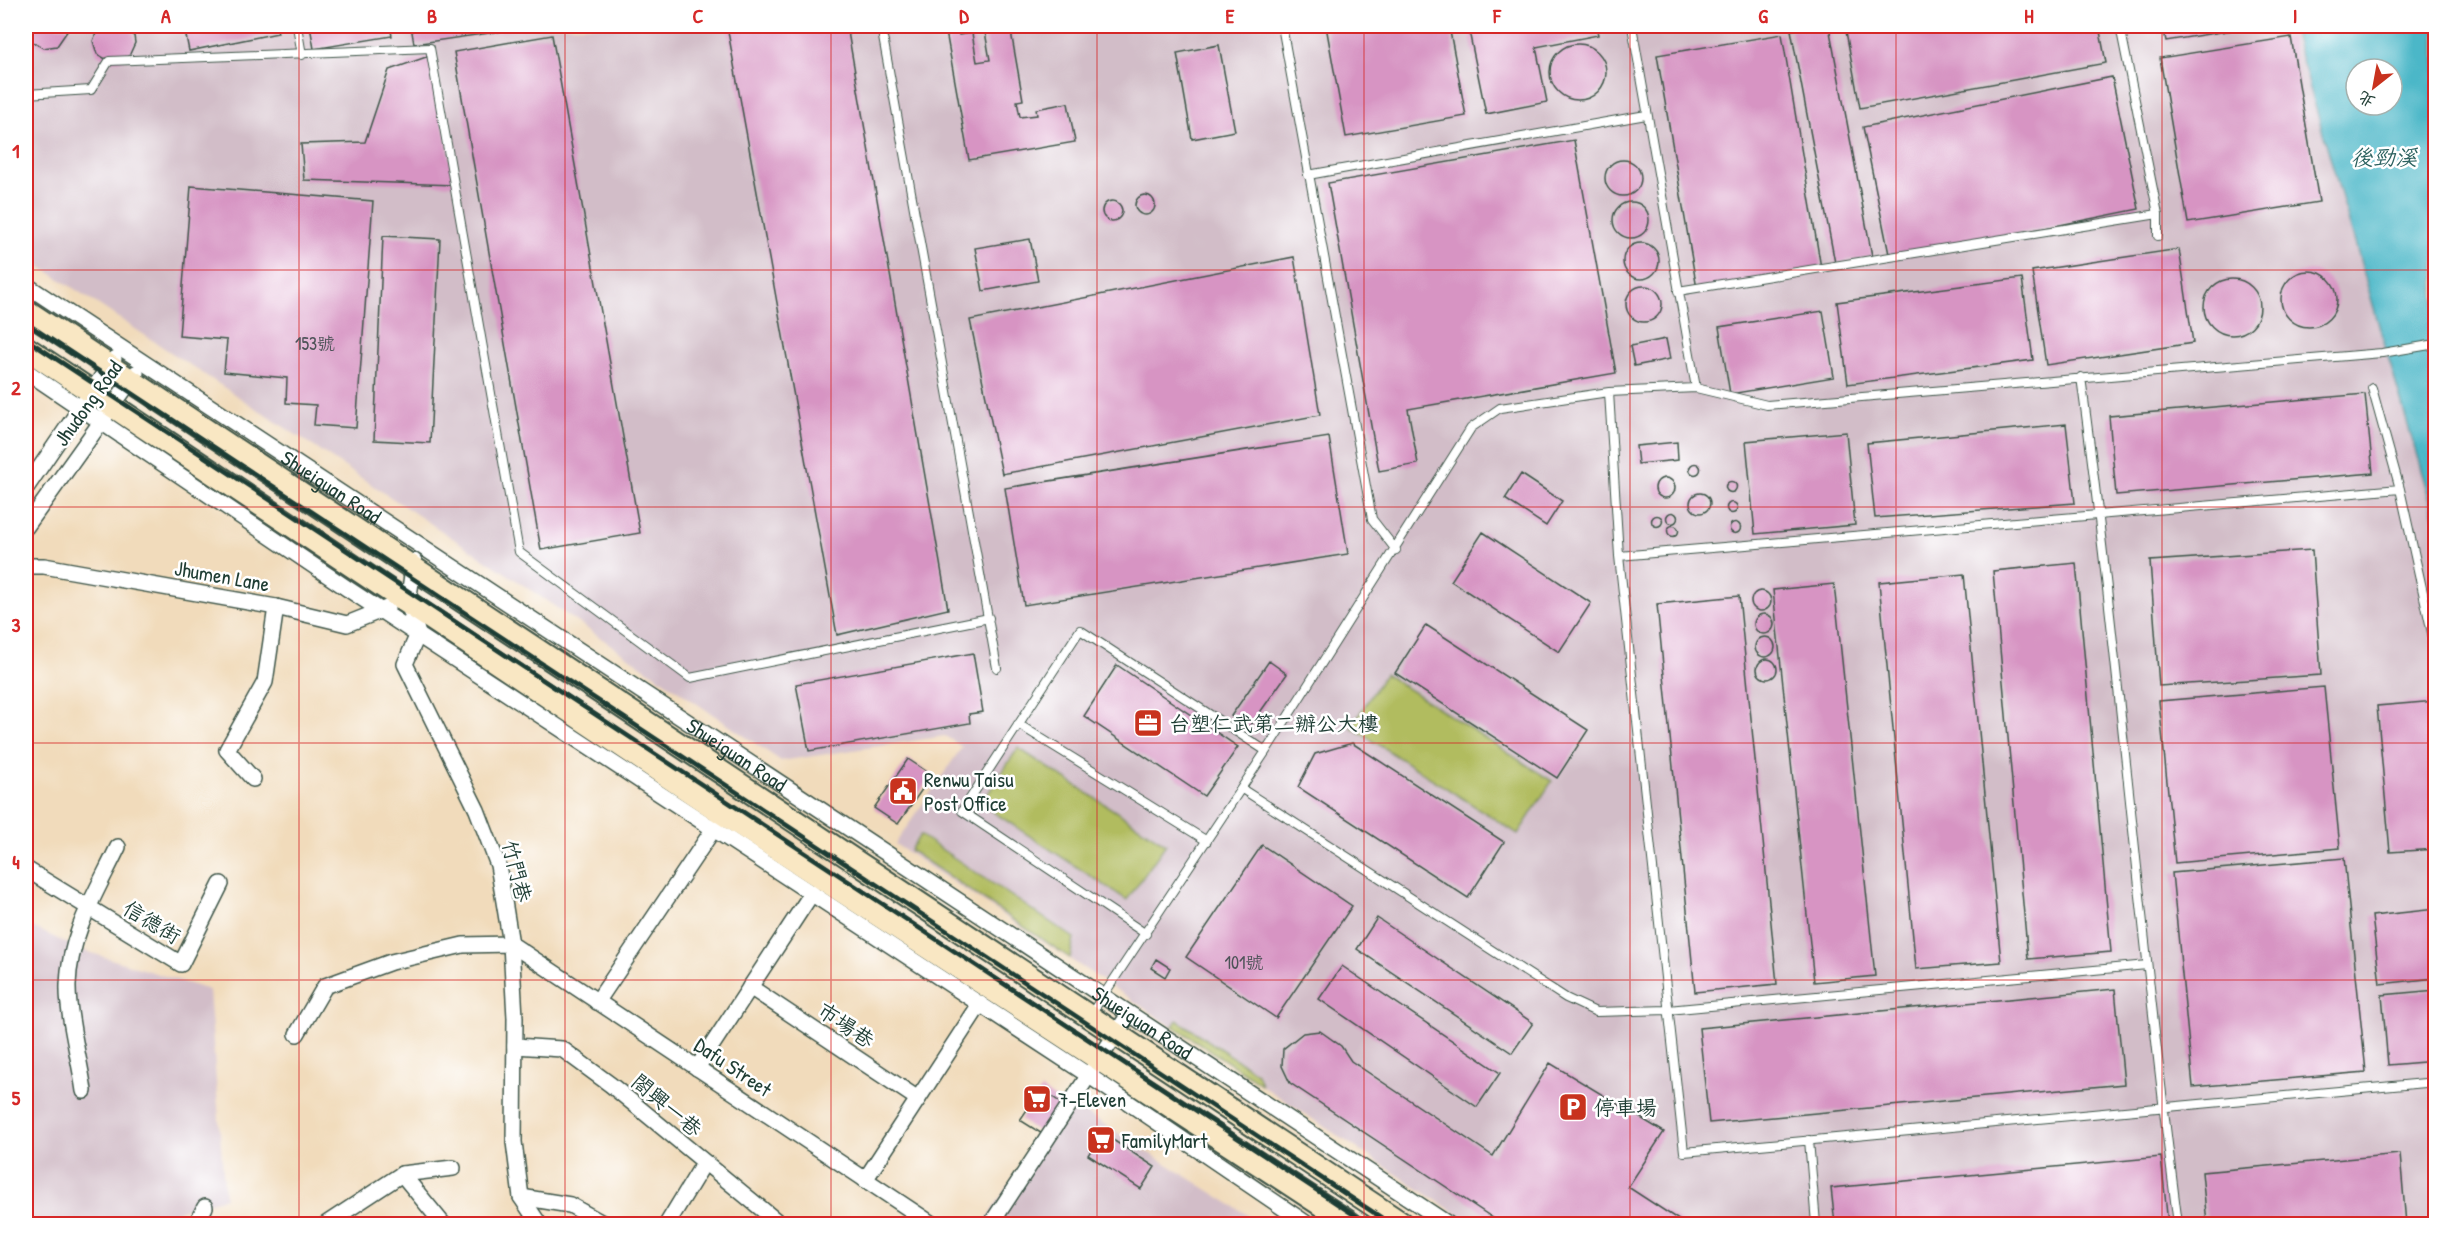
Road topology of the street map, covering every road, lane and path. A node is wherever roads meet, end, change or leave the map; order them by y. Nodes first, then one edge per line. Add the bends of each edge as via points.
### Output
1 (297, 26) edge
2 (881, 26) edge
3 (1282, 26) edge
4 (1633, 26) edge
5 (2120, 26) edge
6 (302, 55) junction
7 (26, 94) edge
8 (1646, 115) junction
9 (1308, 175) junction
10 (2158, 214) junction
11 (2158, 236) dead end
12 (26, 285) edge
13 (1678, 291) junction
14 (26, 311) edge
15 (2436, 344) edge
16 (26, 348) edge
17 (115, 357) junction
18 (26, 371) edge
19 (137, 372) junction
20 (2081, 376) junction
21 (1696, 388) junction
22 (2372, 388) dead end
23 (1609, 392) junction
24 (86, 399) junction
25 (107, 413) junction
26 (26, 488) edge
27 (2400, 489) junction
28 (2099, 515) junction
29 (26, 527) edge
30 (1396, 550) junction
31 (417, 556) junction
32 (1619, 556) junction
33 (26, 566) edge
34 (408, 603) junction
35 (276, 607) junction
36 (379, 609) junction
37 (989, 618) junction
38 (418, 634) junction
39 (2436, 651) edge
40 (998, 668) dead end
41 (1017, 724) junction
42 (1266, 751) junction
43 (253, 779) dead end
44 (1242, 789) junction
45 (719, 821) junction
46 (1207, 842) junction
47 (118, 847) dead end
48 (26, 869) edge
49 (221, 884) dead end
50 (812, 893) junction
51 (88, 909) junction
52 (1146, 934) junction
53 (511, 944) junction
54 (2147, 965) junction
55 (750, 987) junction
56 (1103, 997) junction
57 (597, 1002) junction
58 (980, 1004) junction
59 (1668, 1010) junction
60 (1129, 1014) junction
61 (1089, 1018) junction
62 (297, 1034) dead end
63 (1115, 1035) junction
64 (515, 1046) junction
65 (1094, 1067) junction
66 (697, 1068) junction
67 (2436, 1082) edge
68 (84, 1091) dead end
69 (918, 1099) junction
70 (2163, 1107) junction
71 (1809, 1140) junction
72 (704, 1163) junction
73 (453, 1168) dead end
74 (402, 1174) junction
75 (865, 1180) junction
76 (521, 1197) junction
77 (204, 1207) dead end
78 (196, 1224) edge
79 (326, 1224) edge
80 (443, 1224) edge
81 (539, 1224) edge
82 (604, 1224) edge
83 (667, 1224) edge
84 (778, 1224) edge
85 (932, 1224) edge
86 (991, 1224) edge
87 (1307, 1224) edge
88 (1351, 1224) edge
89 (1402, 1224) edge
90 (1449, 1224) edge
91 (1816, 1224) edge
92 (2178, 1224) edge

1 - 6 lane
2 - 37 lane
3 - 9 lane
4 - 8 lane
5 - 10 lane
6 - 7 lane via 109,61 91,90
6 - 37 lane via 429,48 519,552 690,678
8 - 9 lane
8 - 13 lane
9 - 30 lane via 1372,519
10 - 11 lane
10 - 13 lane
12 - 17 street, Shueiguan Road
13 - 21 lane
14 - 17 street, Shueiguan Road
15 - 20 lane via 2382,353
16 - 24 street
17 - 19 street, Shueiguan Road
17 - 24 street, Jhudong Road
18 - 24 street
19 - 25 street, Jhudong Road
19 - 31 street, Shueiguan Road
20 - 21 lane via 1767,405
20 - 28 lane
21 - 23 lane
22 - 27 lane
23 - 30 lane via 1500,408 1470,428
23 - 32 lane
24 - 25 street
24 - 26 street, Jhudong Road
25 - 29 street, Jhudong Road
25 - 34 street
25 - 36 street
27 - 28 lane
27 - 39 lane
28 - 32 lane
28 - 54 lane
30 - 42 lane
31 - 34 street
31 - 56 street, Shueiguan Road
31 - 61 street, Shueiguan Road
32 - 59 lane
33 - 35 street, Jhumen Lane
34 - 36 street, Jhumen Lane
34 - 38 street
34 - 45 street
35 - 36 street, Jhumen Lane via 347,624
35 - 43 street via 265,682 226,750
36 - 38 street
37 - 40 lane
38 - 45 street
38 - 53 street, 竹門巷 via 405,664 477,810 498,865
41 - 42 lane via 1080,630
41 - 46 lane
41 - 52 lane via 962,811
42 - 44 lane
44 - 46 lane
44 - 59 lane via 1566,998 1596,1012
45 - 50 street
45 - 57 street
45 - 65 street
46 - 52 lane
47 - 51 street
48 - 51 street, 信德街
49 - 51 street, 信德街 via 181,964
50 - 55 street
50 - 58 street
51 - 68 street via 81,921 68,987
52 - 56 lane
53 - 57 street, Dafu Street
53 - 62 street via 463,945 392,962 326,986
53 - 64 street, 竹門巷
54 - 59 lane
54 - 70 lane
55 - 66 street
55 - 69 street, 市場巷
56 - 60 street, Shueiguan Road
56 - 61 lane
57 - 66 street, Dafu Street
58 - 65 street
58 - 69 street
59 - 71 lane via 1684,1152
60 - 63 street
60 - 90 street, Shueiguan Road
61 - 63 street, Shueiguan Road
63 - 65 street
63 - 89 street, Shueiguan Road
64 - 72 street, 閤興一巷 via 562,1049
64 - 76 street, 竹門巷 via 514,1142
65 - 86 street
65 - 87 street
65 - 88 street
66 - 75 street, Dafu Street
67 - 70 lane
69 - 75 street
70 - 71 lane
70 - 92 lane
71 - 91 lane
72 - 83 street
72 - 84 street, 閤興一巷
73 - 74 street
74 - 79 street
74 - 80 street
75 - 85 street, Dafu Street
76 - 81 street, 竹門巷
76 - 82 street via 570,1205
77 - 78 street

